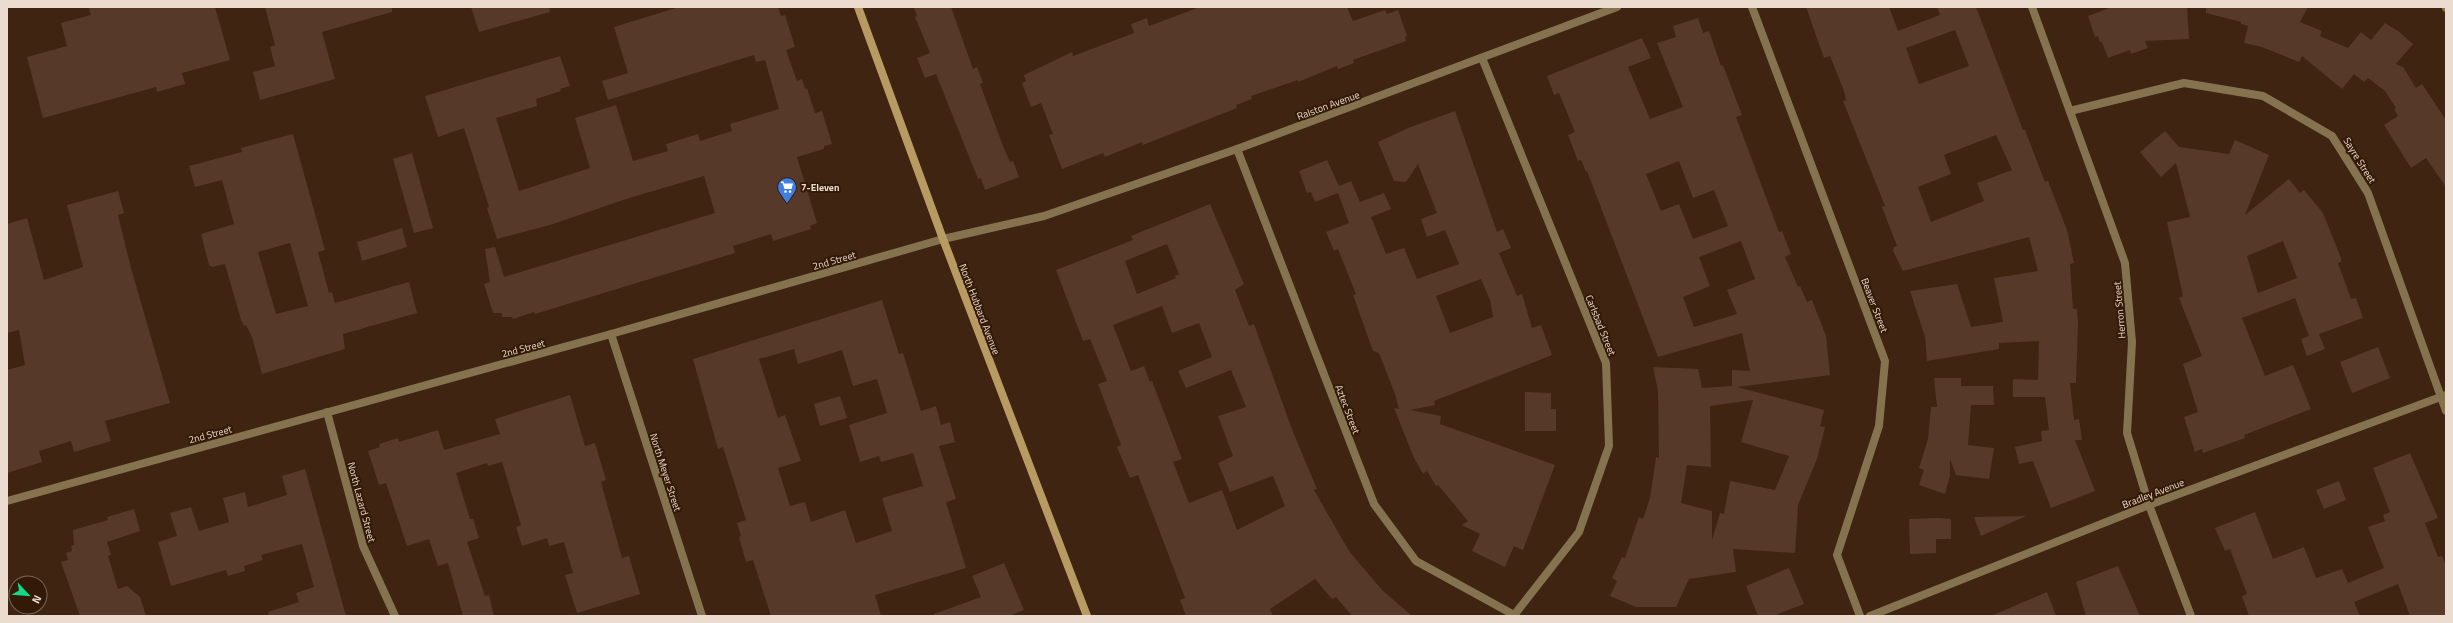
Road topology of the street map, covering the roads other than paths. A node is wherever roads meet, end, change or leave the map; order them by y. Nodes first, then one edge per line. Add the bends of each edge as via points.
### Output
1 (858, 7) edge
2 (1617, 7) edge
3 (1752, 7) edge
4 (2032, 7) edge
5 (1482, 58) junction
6 (2070, 111) junction
7 (1237, 149) junction
8 (1044, 216) joint
9 (943, 239) junction
10 (612, 334) junction
11 (2443, 396) edge
12 (327, 412) junction
13 (2446, 412) edge
14 (7, 500) edge
15 (2149, 505) junction
16 (1515, 615) edge
17 (395, 616) edge
18 (702, 616) edge
19 (1087, 616) edge
20 (1860, 616) edge
21 (1870, 616) edge
22 (2191, 616) edge

1 - 9 main road, North Hubbard Avenue
2 - 5 street, Ralston Avenue
3 - 20 street, Beaver Street via 1885,361 1879,426 1837,555
4 - 6 street, Herron Street
5 - 7 street, Ralston Avenue
5 - 16 street, Carlsbad Street via 1606,363 1609,446 1579,532
6 - 11 street, Sayre Street via 2184,84 2263,96 2332,136 2368,192
6 - 15 street, Herron Street via 2126,263 2132,342 2127,433
7 - 8 street, Ralston Avenue
7 - 16 street, Aztec Street via 1374,504 1416,561
8 - 9 street, 2nd Street
9 - 10 street, 2nd Street
9 - 19 main road, North Hubbard Avenue
10 - 12 street, 2nd Street
10 - 18 street, North Meyer Street
11 - 13 street, Sayre Street
11 - 15 street, Bradley Avenue
12 - 14 street, 2nd Street
12 - 17 street, North Lazard Street via 363,546
15 - 21 street, Bradley Avenue
15 - 22 street, Herron Street

